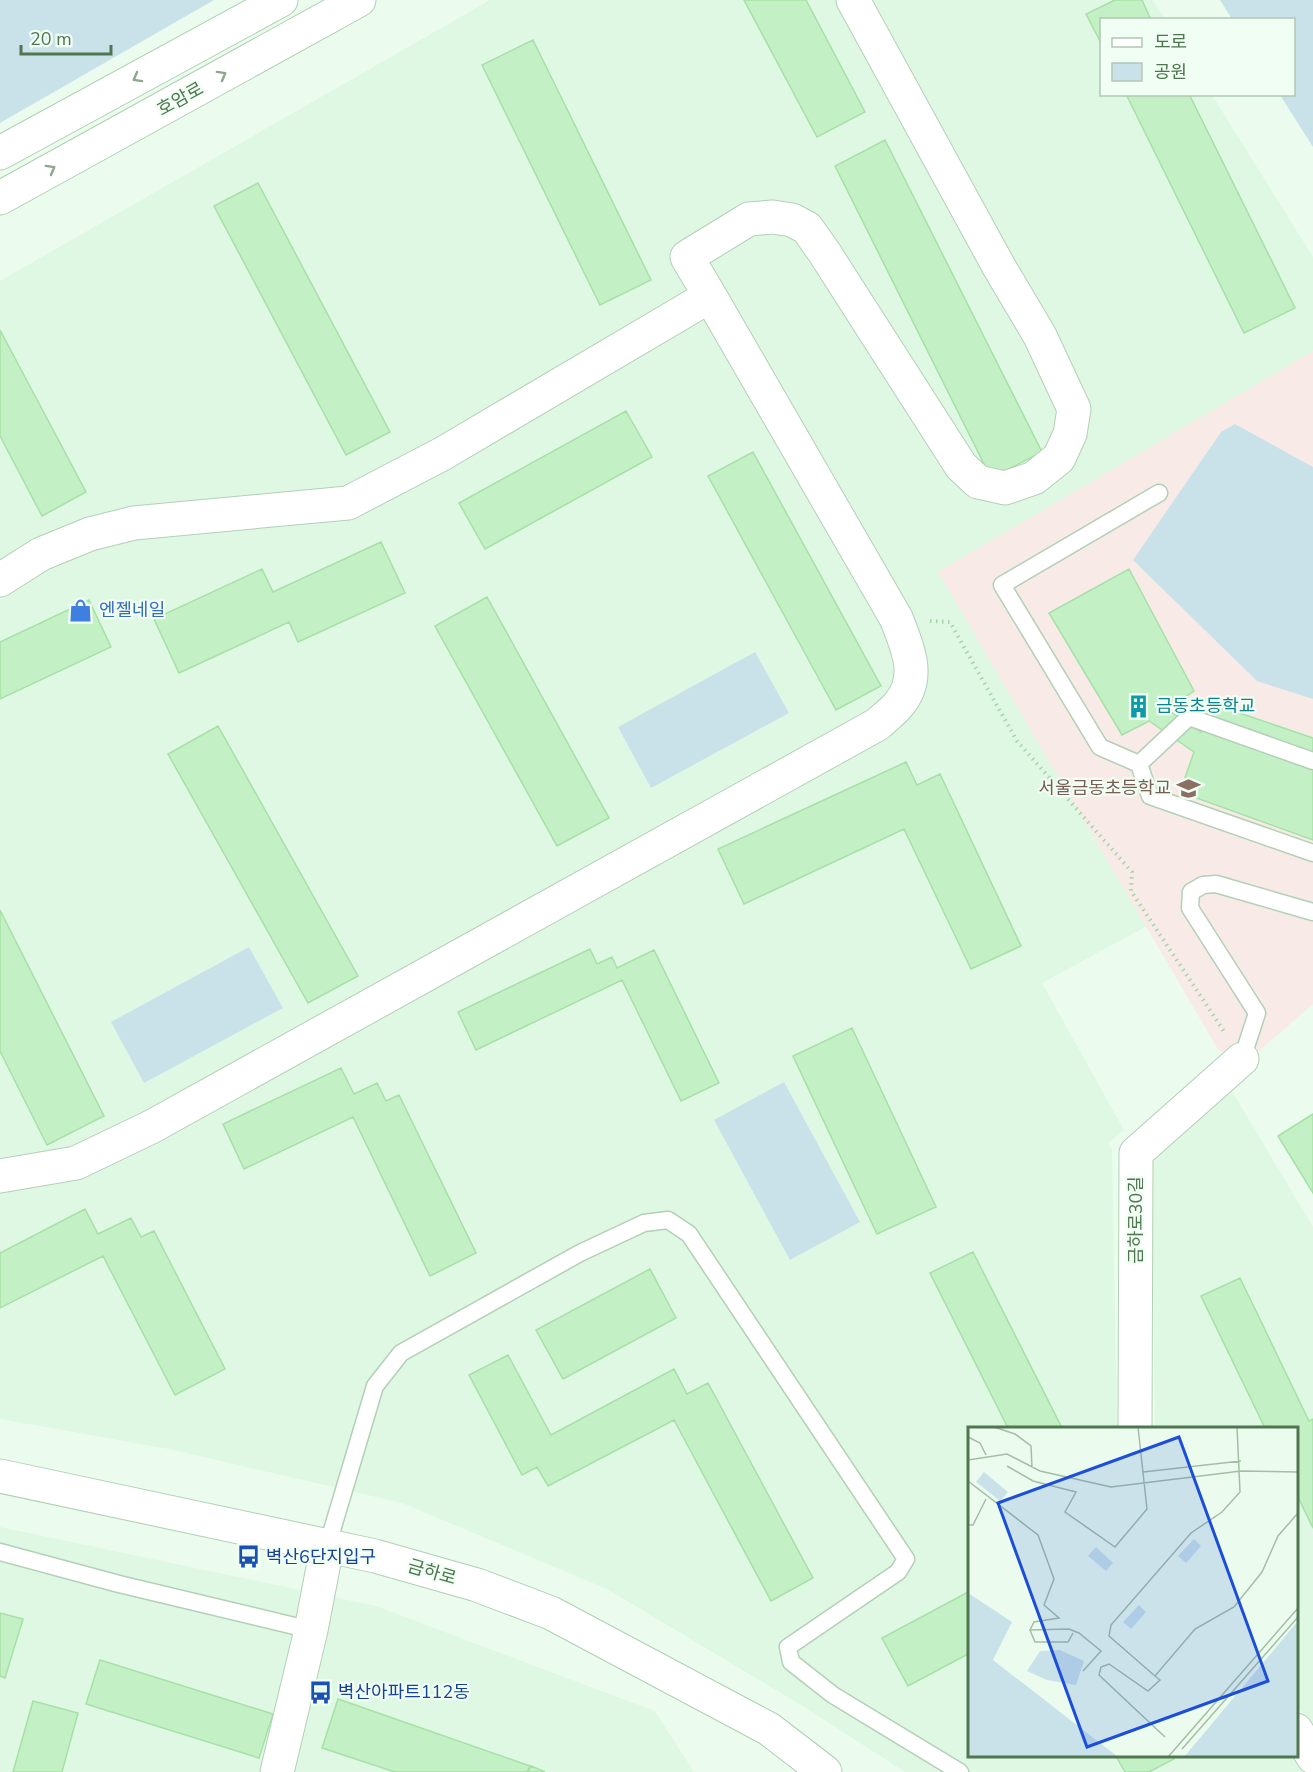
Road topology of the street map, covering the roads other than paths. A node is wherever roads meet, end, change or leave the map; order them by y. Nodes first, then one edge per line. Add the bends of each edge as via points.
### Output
1 (281, 0) edge
2 (359, 0) edge
3 (854, 0) edge
4 (0, 153) edge
5 (0, 198) edge
6 (710, 296) junction
7 (1159, 493) dead end
8 (0, 580) edge
9 (1313, 762) edge
10 (1140, 764) junction
11 (1313, 853) edge
12 (1313, 912) edge
13 (1242, 1059) joint
14 (0, 1176) edge
15 (1135, 1427) edge
16 (0, 1476) edge
17 (327, 1547) junction
18 (0, 1552) edge
19 (311, 1630) junction
20 (1298, 1733) edge
21 (1313, 1757) edge
22 (277, 1772) edge
23 (825, 1772) edge
24 (960, 1772) edge

1 -> 4 street
5 -> 2 street, 호암로
3 - 6 street via 1040,336 1074,409 1070,434 1059,458 1034,478 1005,488 978,482 961,466 813,236 792,220 749,219 687,257
6 - 8 street via 442,454 348,503 134,523 90,534 51,550
6 - 14 street via 896,618 911,656 910,682 901,703 878,724 151,1126 76,1163
7 - 10 lane via 1002,585 1100,747
9 - 10 lane via 1189,717
10 - 11 lane via 1150,796
12 - 13 lane via 1216,884 1203,885 1191,892 1190,908 1257,1013
13 - 15 street, 금하로30길 via 1136,1153
16 - 17 street, 금하로
17 - 19 street
17 - 23 street, 금하로 via 375,1556 477,1585 551,1613 769,1730
17 - 24 lane via 375,1386 401,1353 580,1253 644,1223 668,1220 689,1234 906,1559 898,1572 788,1647 791,1662 833,1695
18 - 19 lane
19 - 22 street
20 - 21 street

